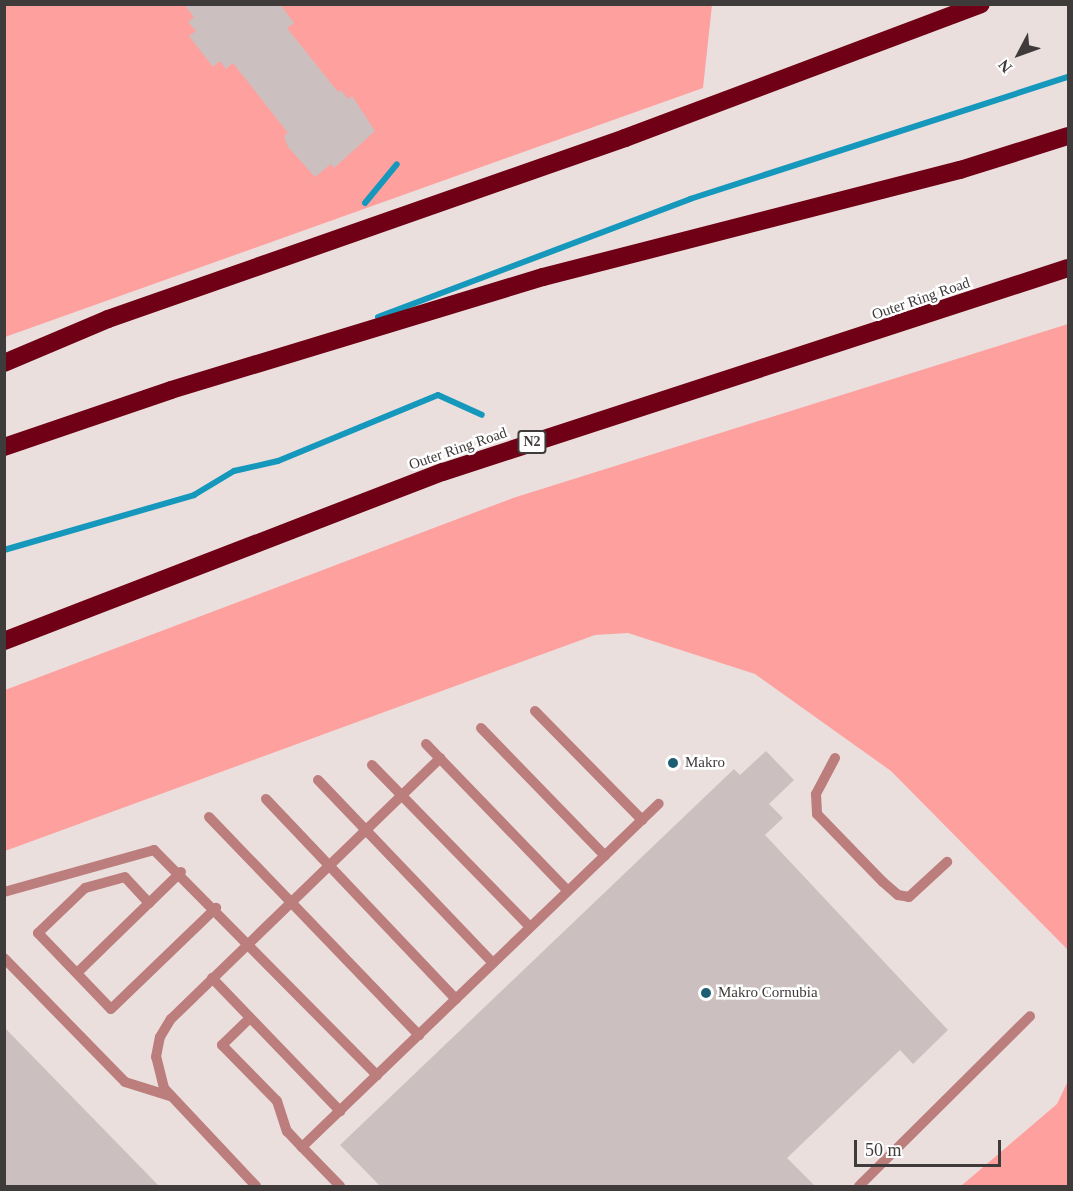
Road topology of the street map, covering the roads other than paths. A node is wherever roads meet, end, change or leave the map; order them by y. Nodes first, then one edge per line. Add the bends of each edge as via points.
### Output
1 (981, 4) edge
2 (1068, 135) edge
3 (1068, 268) edge
4 (4, 363) edge
5 (4, 447) edge
6 (4, 641) edge
7 (535, 711) dead end
8 (481, 728) dead end
9 (426, 744) dead end
10 (440, 758) junction
11 (835, 758) dead end
12 (372, 765) dead end
13 (318, 780) dead end
14 (402, 794) junction
15 (266, 800) dead end
16 (659, 804) dead end
17 (209, 817) dead end
18 (642, 820) junction
19 (365, 830) junction
20 (605, 856) junction
21 (947, 862) dead end
22 (328, 866) junction
23 (181, 872) junction
24 (568, 891) junction
25 (4, 892) edge
26 (291, 902) junction
27 (149, 903) junction
28 (216, 908) junction
29 (530, 927) junction
30 (249, 943) junction
31 (4, 958) edge
32 (493, 963) junction
33 (77, 973) junction
34 (212, 978) junction
35 (456, 999) junction
36 (1030, 1016) dead end
37 (250, 1018) junction
38 (419, 1035) junction
39 (377, 1075) junction
40 (170, 1096) junction
41 (340, 1111) junction
42 (302, 1147) junction
43 (256, 1186) edge
44 (340, 1186) edge
45 (859, 1186) edge

1 - 4 highway via 614,142 108,319
2 - 5 highway via 960,170 543,277 171,390
3 - 6 highway, Outer Ring Road / N2 via 443,472
7 - 18 lane
8 - 20 lane
9 - 10 lane
10 - 14 lane
10 - 24 lane
11 - 21 lane via 816,794 818,813 883,882 898,895 909,897
12 - 14 lane
13 - 19 lane
14 - 19 lane
14 - 29 lane
15 - 22 lane
16 - 18 lane
17 - 26 lane
18 - 20 lane
19 - 22 lane
19 - 32 lane
20 - 24 lane
22 - 26 lane
22 - 35 lane
23 - 25 lane via 154,850
23 - 27 lane
23 - 28 lane
24 - 29 lane
26 - 30 lane
26 - 38 lane
27 - 33 lane
27 - 33 lane via 124,877 84,888 38,933
28 - 30 lane
28 - 33 lane via 111,1009
29 - 32 lane
30 - 34 lane
30 - 39 lane
31 - 40 lane via 125,1082
32 - 35 lane
34 - 37 lane
34 - 40 lane via 171,1019 160,1037 157,1068
35 - 38 lane
36 - 45 lane
37 - 41 lane
37 - 42 lane via 222,1045 277,1101 287,1131
38 - 39 lane
39 - 41 lane
40 - 43 lane
41 - 42 lane
42 - 44 lane

